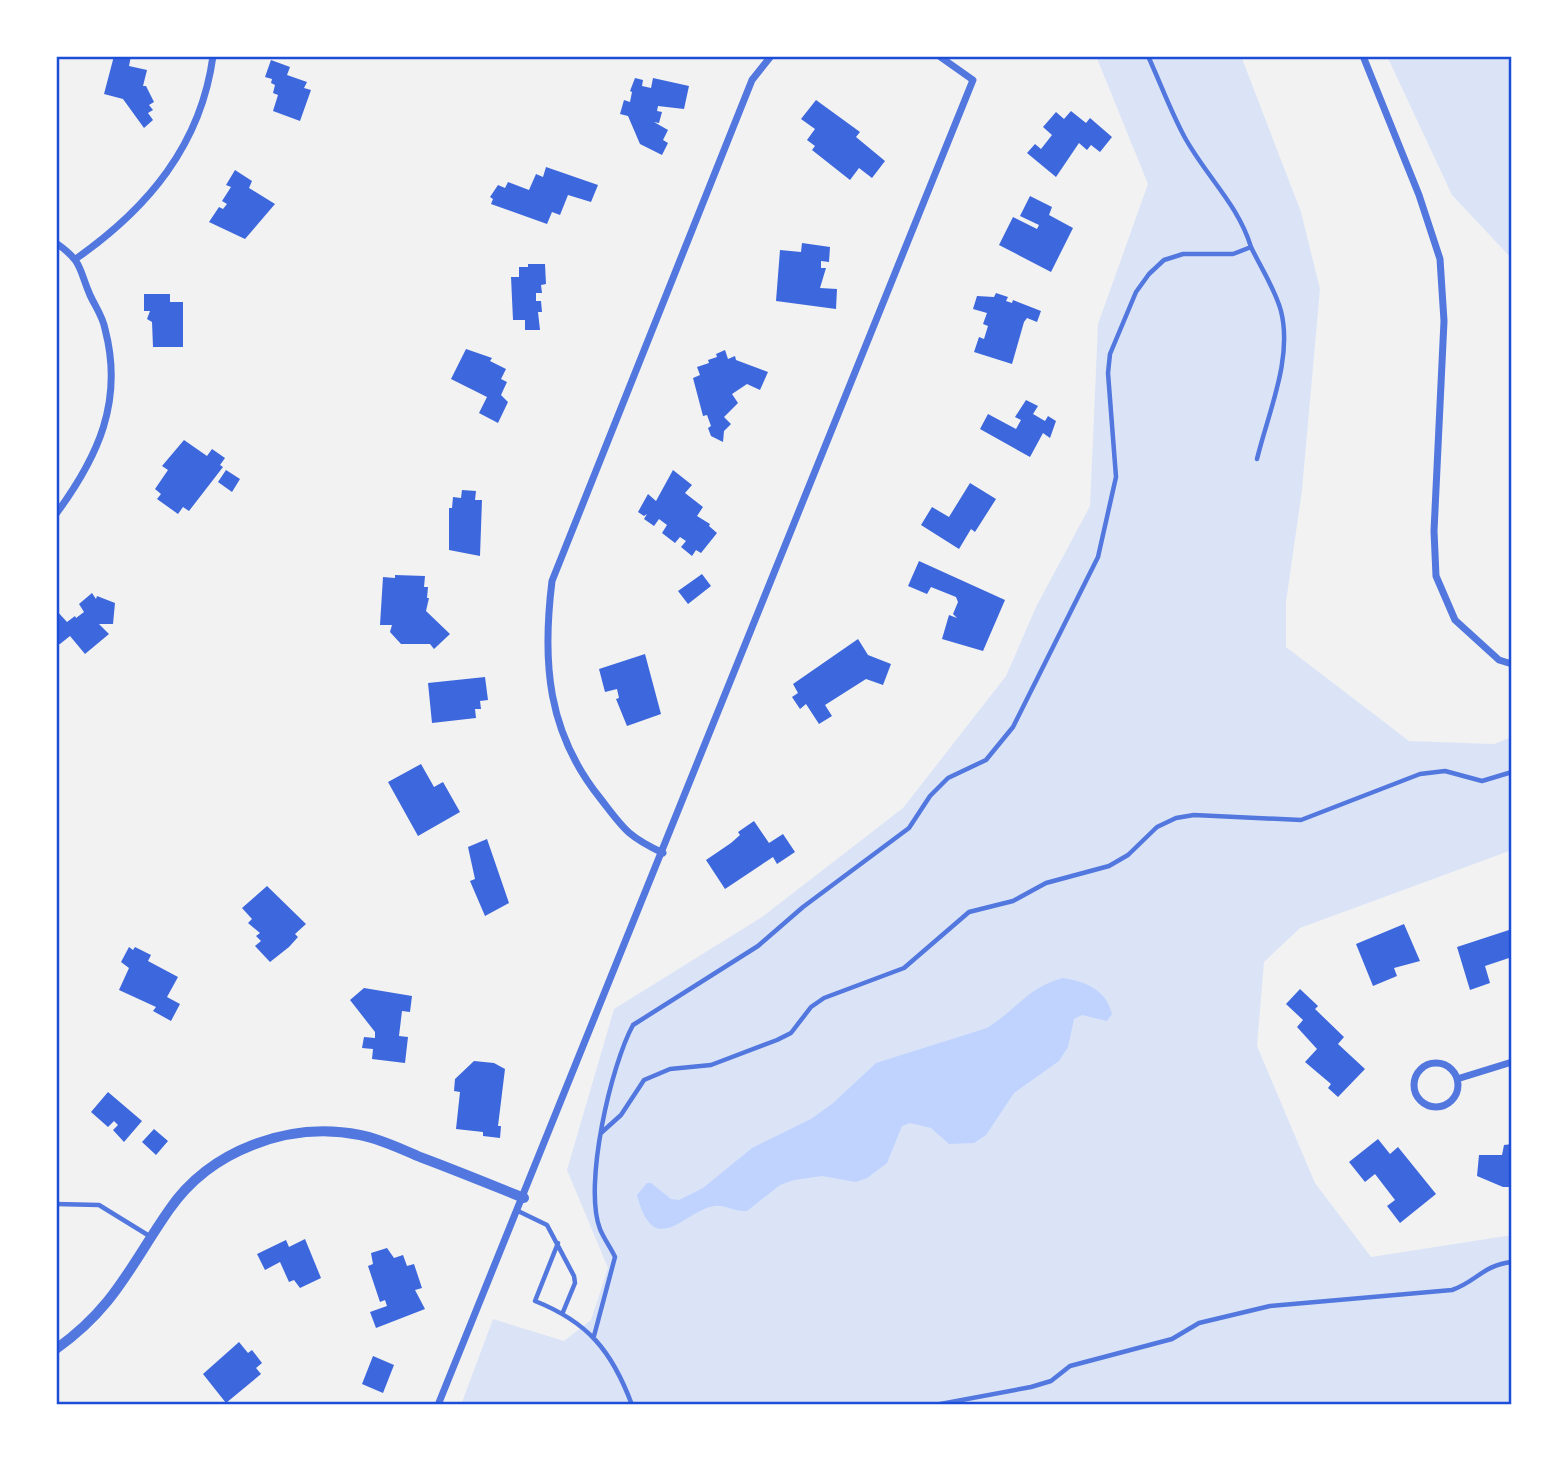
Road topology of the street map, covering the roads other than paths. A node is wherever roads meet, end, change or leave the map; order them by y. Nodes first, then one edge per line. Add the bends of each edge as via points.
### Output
1 (213, 56) edge
2 (771, 56) edge
3 (939, 56) edge
4 (1148, 56) edge
5 (1363, 56) edge
6 (56, 243) edge
7 (1251, 247) junction
8 (77, 258) junction
9 (1257, 459) dead end
10 (56, 514) edge
11 (1512, 664) edge
12 (1512, 772) edge
13 (663, 853) junction
14 (1512, 1062) edge
15 (1457, 1079) junction
16 (600, 1134) junction
17 (524, 1198) junction
18 (56, 1204) edge
19 (518, 1211) junction
20 (152, 1237) junction
21 (558, 1243) junction
22 (1512, 1262) edge
23 (563, 1312) junction
24 (594, 1336) junction
25 (56, 1349) edge
26 (438, 1405) edge
27 (632, 1405) edge
28 (935, 1405) edge

1 - 8 street via 209,89 182,148 157,187 110,234
2 - 13 street via 752,80 552,581 546,637 549,686 563,737 587,783 631,838
3 - 13 street via 973,80
4 - 7 lane via 1184,136 1233,207
5 - 11 street via 1440,259 1444,320 1436,576 1455,620 1499,660
6 - 8 street
7 - 9 lane via 1278,301 1283,328 1282,360
7 - 16 lane via 1233,254 1182,254 1164,260 1136,292 1110,354 1116,477 1102,544 1013,727 986,761 948,778 909,828 758,946 633,1025 624,1042
8 - 10 street via 105,328 111,383 101,442
12 - 16 lane via 1482,781 1445,771 1420,774 1301,820 1176,818 1157,827 1109,866 1046,883 1013,901 969,912 904,968 824,998 777,1040 711,1065 670,1069 644,1080 621,1115
13 - 17 street
14 - 15 street
15 - 15 street via 1455,1094 1437,1107 1424,1103 1415,1091 1416,1076 1431,1064 1444,1065
16 - 24 lane via 596,1208 600,1228 615,1257
17 - 19 street
17 - 20 street via 361,1135 298,1133 243,1149 217,1163 181,1194
18 - 20 lane via 99,1205
19 - 21 lane via 547,1225
19 - 26 street
20 - 25 street via 111,1299
21 - 23 lane via 575,1279
21 - 23 lane via 535,1301
22 - 28 lane via 1489,1266 1452,1290 1270,1306 1232,1314 1199,1323 1172,1339 1070,1366 1051,1381
23 - 24 lane
24 - 27 lane

